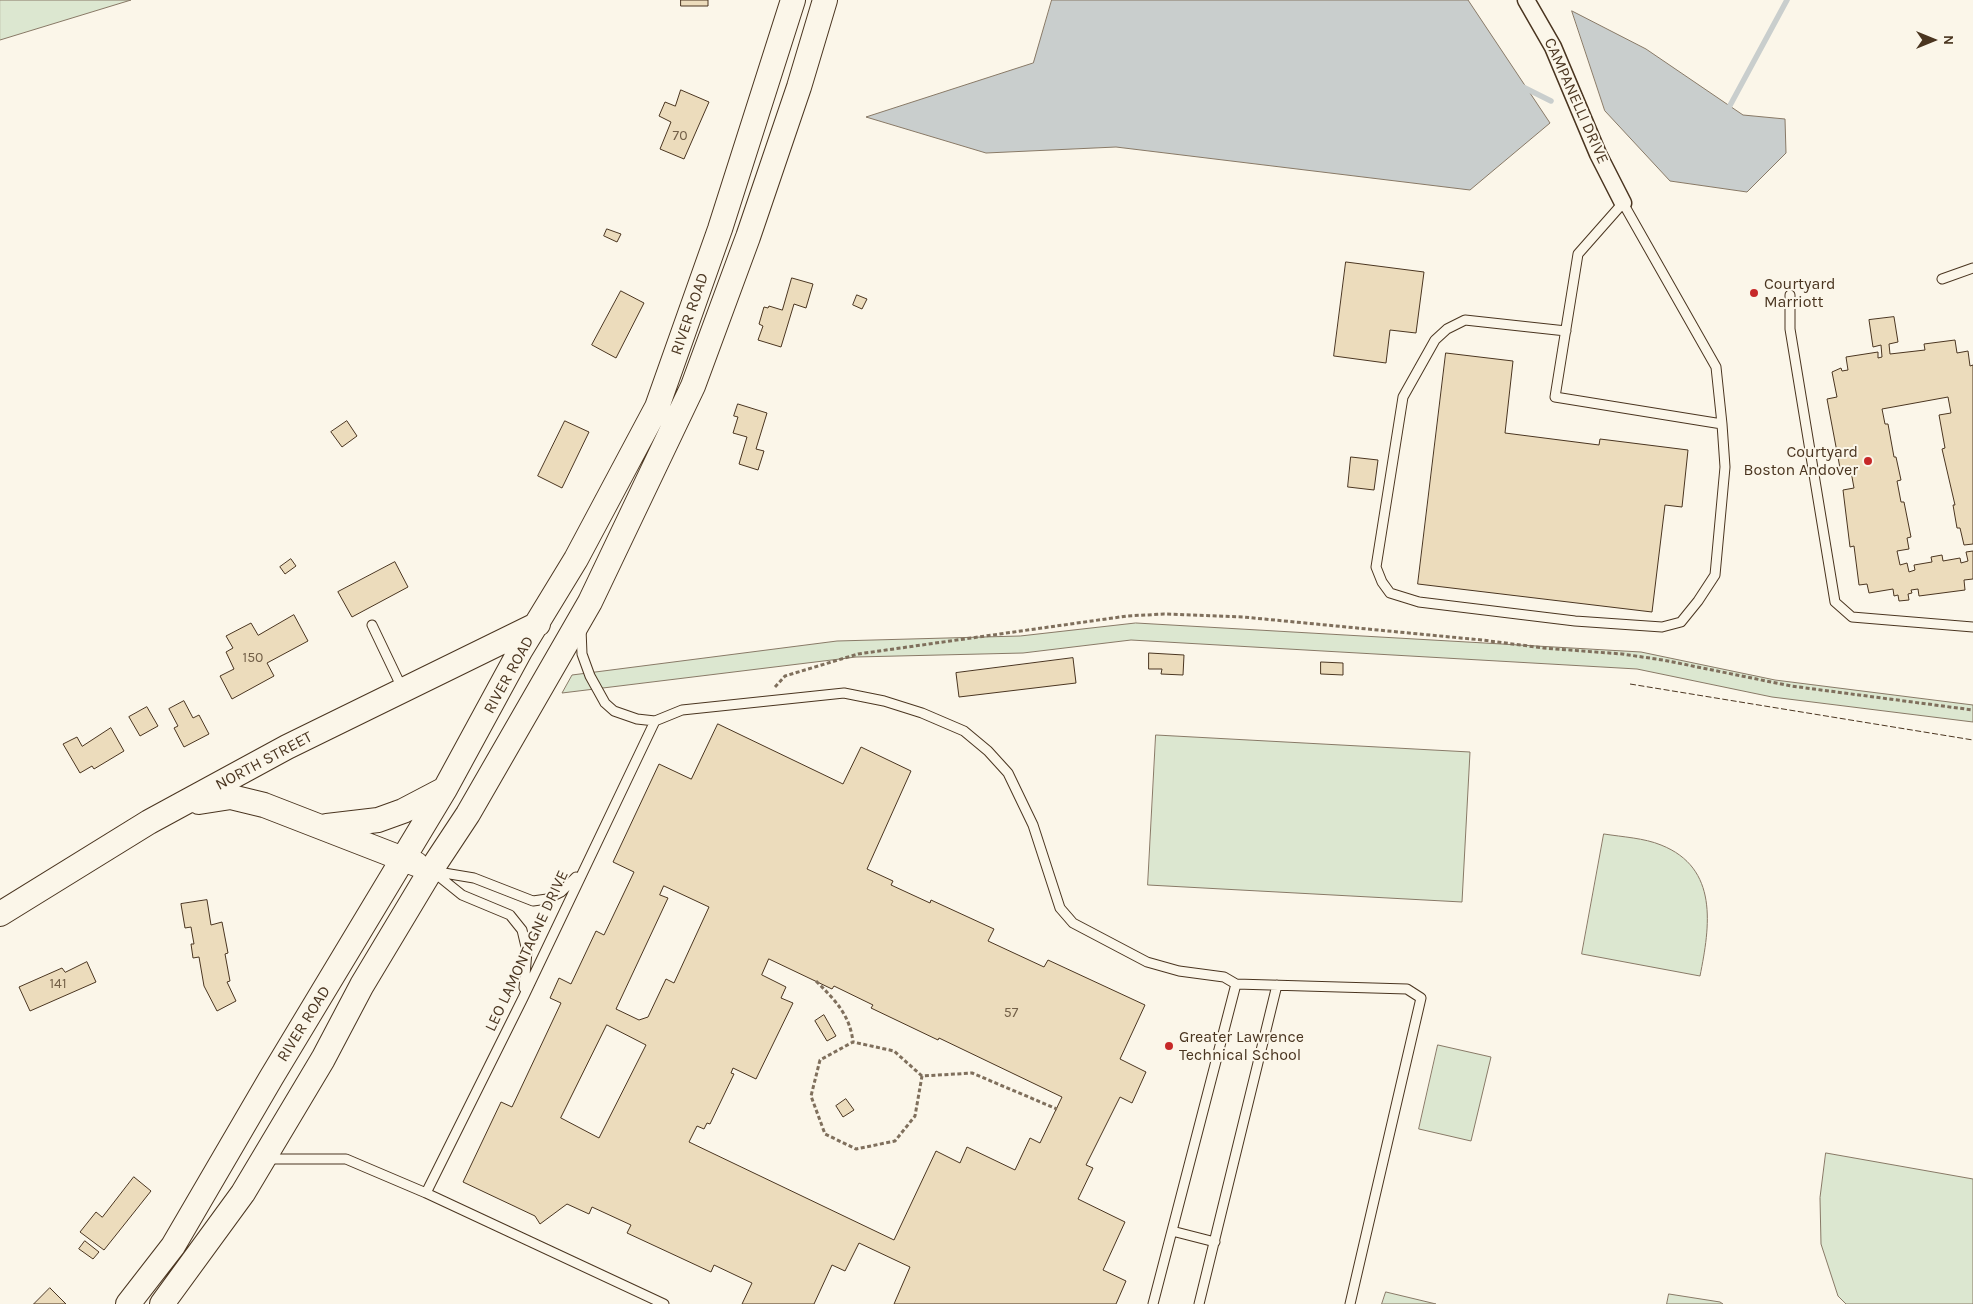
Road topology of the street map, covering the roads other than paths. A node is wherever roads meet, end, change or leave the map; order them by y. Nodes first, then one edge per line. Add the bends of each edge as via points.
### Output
1 (793, 0) edge
2 (825, 0) edge
3 (1526, 0) edge
4 (1623, 204) junction
5 (1973, 268) edge
6 (1942, 279) dead end
7 (1790, 296) dead end
8 (1566, 331) junction
9 (1722, 424) junction
10 (580, 620) junction
11 (538, 624) junction
12 (372, 625) dead end
13 (1973, 627) edge
14 (403, 690) junction
15 (655, 720) junction
16 (445, 790) junction
17 (178, 808) junction
18 (320, 827) junction
19 (403, 858) junction
20 (431, 870) junction
21 (581, 871) junction
22 (0, 914) edge
23 (1236, 984) junction
24 (1277, 985) junction
25 (523, 998) junction
26 (263, 1159) junction
27 (426, 1193) junction
28 (1172, 1231) junction
29 (1215, 1242) junction
30 (128, 1304) edge
31 (162, 1304) edge
32 (664, 1304) edge
33 (1153, 1304) edge
34 (1200, 1304) edge
35 (1350, 1304) edge

1 - 11 main road, RIVER ROAD via 720,229 657,407
2 - 10 main road, RIVER ROAD via 748,237 693,386
3 - 4 street, CAMPANELLI DRIVE via 1553,47
4 - 8 lane via 1578,254
4 - 9 lane via 1716,367
5 - 6 lane
7 - 13 lane via 1790,329 1835,602 1852,618
8 - 9 lane via 1555,397
8 - 9 lane via 1464,320 1435,340 1403,397 1376,567 1390,593 1419,602 1575,621 1662,627 1680,622 1698,601 1714,574 1725,467
10 - 15 lane via 582,654 605,703 614,711 638,719
10 - 20 main road, RIVER ROAD via 468,814
11 - 14 main road, NORTH STREET
11 - 16 main road, RIVER ROAD via 520,651
12 - 14 lane
14 - 17 main road, NORTH STREET via 287,747
15 - 21 lane, LEO LAMONTAGNE DRIVE
15 - 23 lane via 682,710 844,693 922,713 964,731 1008,773 1033,825 1060,908 1073,923 1147,962 1179,971 1224,977
16 - 18 main road via 378,820
16 - 19 main road, RIVER ROAD
17 - 18 main road via 231,797 264,805
17 - 22 main road, NORTH STREET via 134,831
18 - 19 main road
19 - 20 main road
19 - 30 main road, RIVER ROAD via 173,1246
20 - 21 lane via 474,878 533,901 562,892
20 - 25 lane via 462,895 510,915 522,930 526,951
20 - 26 main road, RIVER ROAD
21 - 25 lane, LEO LAMONTAGNE DRIVE
23 - 24 lane
23 - 28 lane
24 - 29 lane
24 - 35 lane via 1407,988 1421,998
25 - 27 lane, LEO LAMONTAGNE DRIVE
26 - 27 lane via 346,1159
26 - 31 main road, RIVER ROAD via 244,1193
27 - 32 lane
28 - 29 lane
28 - 33 lane
29 - 34 lane

